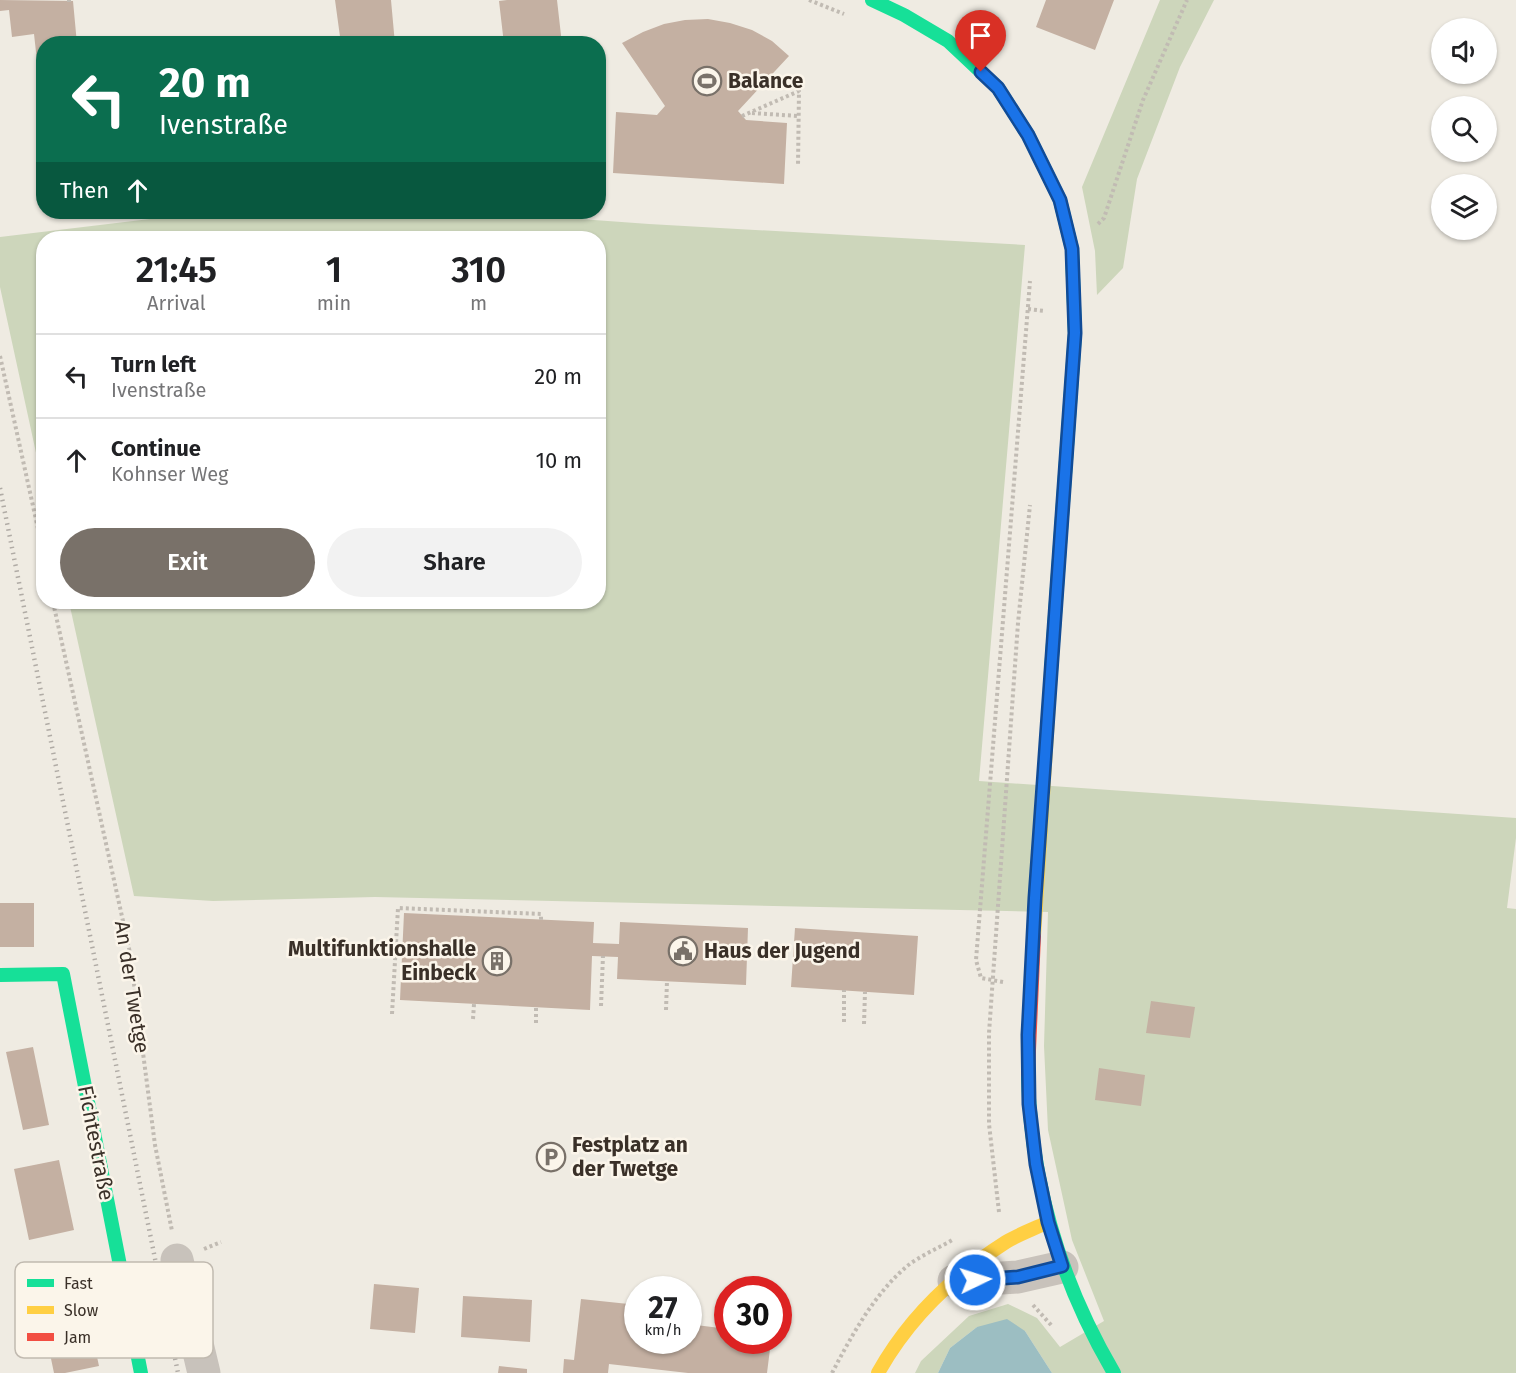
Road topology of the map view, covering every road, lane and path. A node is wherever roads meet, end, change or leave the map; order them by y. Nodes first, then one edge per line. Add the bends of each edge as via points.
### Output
1 (809, 0) edge
2 (872, 0) edge
3 (1187, 0) edge
4 (851, 17) dead end
5 (751, 112) junction
6 (742, 116) dead end
7 (798, 116) junction
8 (798, 166) dead end
9 (1072, 249) junction
10 (1030, 281) dead end
11 (1047, 302) dead end
12 (1028, 309) junction
13 (0, 356) edge
14 (1031, 496) dead end
15 (36, 520) edge
16 (56, 609) edge
17 (479, 910) junction
18 (478, 917) dead end
19 (541, 920) dead end
20 (396, 953) junction
21 (402, 953) dead end
22 (603, 956) dead end
23 (976, 960) dead end
24 (0, 975) edge
25 (667, 981) dead end
26 (844, 990) dead end
27 (865, 992) dead end
28 (474, 1004) dead end
29 (601, 1006) dead end
30 (536, 1007) dead end
31 (666, 1010) dead end
32 (392, 1014) dead end
33 (473, 1019) dead end
34 (844, 1022) dead end
35 (536, 1023) dead end
36 (864, 1024) dead end
37 (1048, 1222) junction
38 (1007, 1241) junction
39 (177, 1260) edge
40 (119, 1262) edge
41 (1062, 1266) junction
42 (1018, 1277) junction
43 (954, 1281) junction
44 (1055, 1329) dead end
45 (138, 1358) edge
46 (200, 1358) edge
47 (141, 1373) edge
48 (204, 1373) edge
49 (878, 1373) edge
50 (1114, 1373) edge

1 - 4 path
2 - 9 street via 948,41 998,88 1028,135 1060,200
3 - 9 path via 1143,100 1104,218
5 - 6 path
5 - 7 path
5 - 7 path via 799,91
7 - 8 path
9 - 37 street via 1075,333 1028,1035 1029,1104
10 - 12 path
11 - 12 path via 1047,312
12 - 23 path
13 - 15 path
14 - 38 path via 1018,623 989,1033 989,1124 996,1204
16 - 39 path, An der Twetge via 130,953 155,1145
17 - 18 path
17 - 19 path via 542,914
17 - 20 path via 398,908
20 - 21 path
20 - 32 path
22 - 29 path
24 - 40 street, Fichtestraße via 63,975
25 - 31 path
26 - 34 path
27 - 36 path
28 - 33 path
30 - 35 path
37 - 38 street
37 - 41 street
38 - 43 street
41 - 42 street
41 - 50 street
42 - 43 street
42 - 44 path via 1025,1297
43 - 49 street via 910,1326
45 - 47 street, Fichtestraße
46 - 48 street

